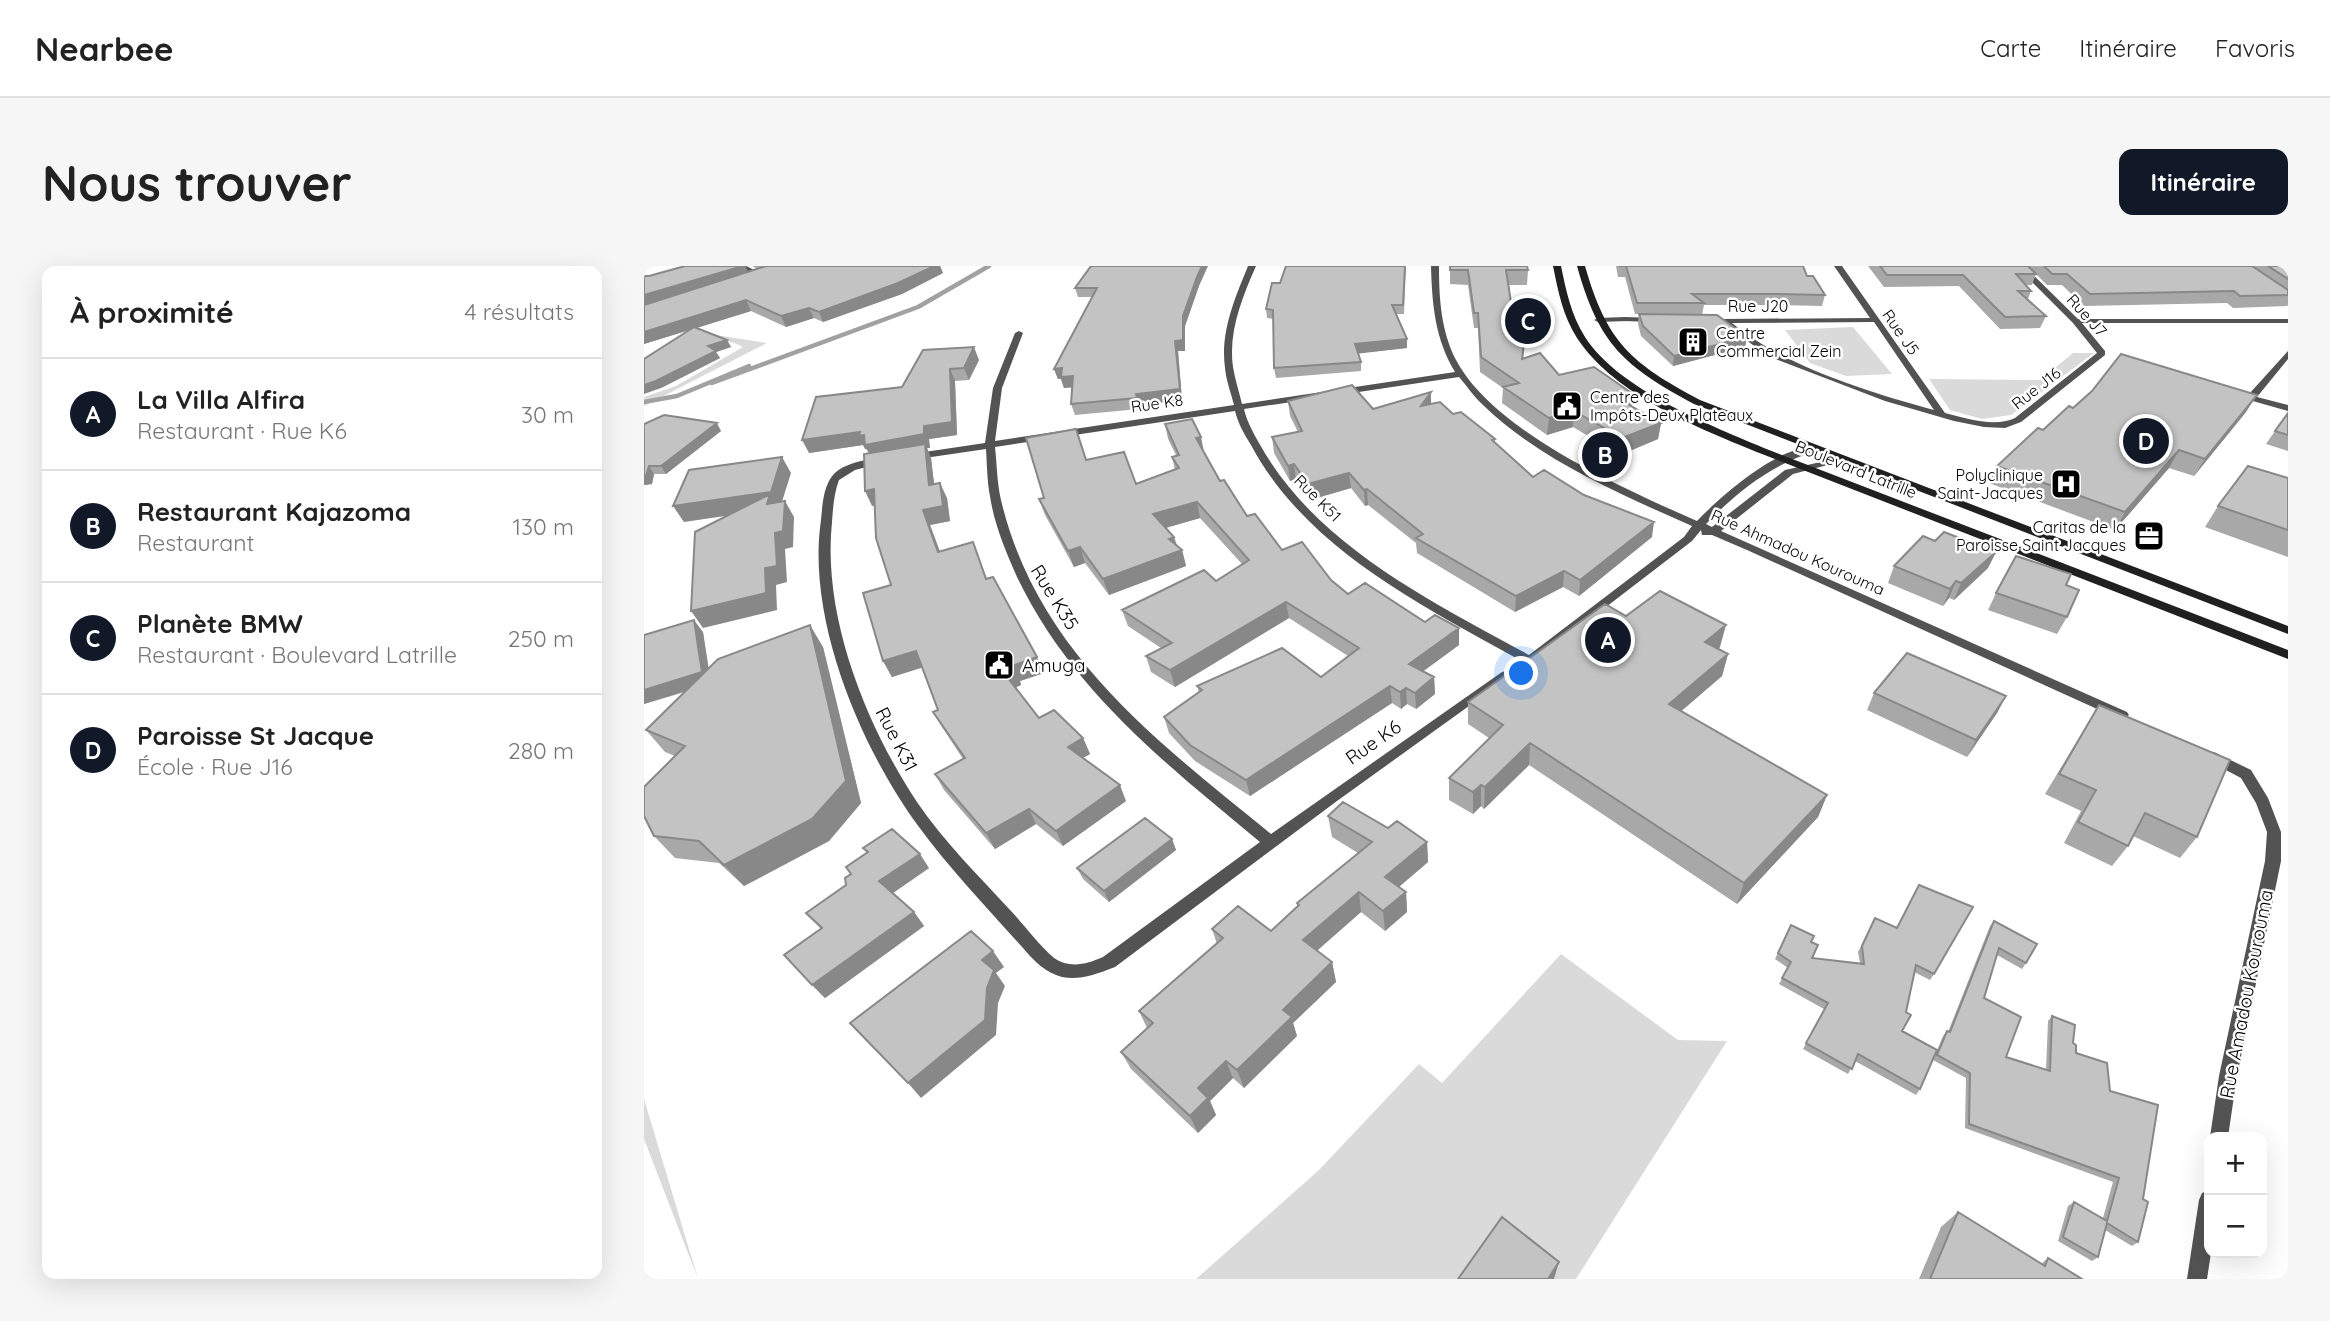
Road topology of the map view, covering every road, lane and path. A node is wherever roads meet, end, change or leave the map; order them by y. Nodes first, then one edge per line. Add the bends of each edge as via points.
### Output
1 (740, 266) edge
2 (1252, 266) edge
3 (1435, 266) edge
4 (1557, 266) edge
5 (1581, 266) edge
6 (1838, 266) edge
7 (2020, 266) edge
8 (774, 273) edge
9 (763, 276) junction
10 (750, 280) edge
11 (1598, 320) junction
12 (1663, 320) edge
13 (1713, 320) edge
14 (1875, 320) junction
15 (1726, 321) junction
16 (2076, 321) junction
17 (2288, 321) edge
18 (1019, 333) dead end
19 (2102, 353) junction
20 (2288, 354) edge
21 (2115, 357) edge
22 (1460, 374) junction
23 (2226, 390) edge
24 (2251, 398) junction
25 (1237, 406) junction
26 (2288, 408) edge
27 (1941, 414) junction
28 (989, 444) junction
29 (1814, 449) junction
30 (1784, 457) junction
31 (1840, 459) junction
32 (859, 465) joint
33 (1804, 466) junction
34 (1699, 524) junction
35 (1714, 531) junction
36 (1688, 539) junction
37 (2288, 629) edge
38 (2288, 656) edge
39 (1529, 660) junction
40 (2139, 722) edge
41 (2201, 751) edge
42 (1270, 842) junction
43 (1079, 974) joint
44 (2220, 1132) edge
45 (2204, 1233) edge
46 (2197, 1279) edge

1 - 9 street
2 - 25 street, Rue K51 via 1230,331 1228,368
3 - 22 street, Rue Ahmadou Kourouma via 1437,323
4 - 30 main road, Boulevard Latrille via 1572,324 1612,371 1678,412
5 - 11 main road, Boulevard Latrille
6 - 14 street, Rue J5
7 - 16 street, Rue J7
8 - 9 street
9 - 10 street
11 - 12 street
11 - 29 main road, Boulevard Latrille via 1622,353 1656,380 1726,416
13 - 15 street, Rue J20
14 - 15 street, Rue J20
14 - 27 street, Rue J5
15 - 27 street, Rue J16 via 1748,341 1793,364
16 - 17 street
16 - 19 street, Rue J7
18 - 28 street, Rue K35 via 997,381
19 - 21 street
19 - 27 street, Rue J16 via 2018,420 1984,424
20 - 24 street
22 - 25 street, Rue K8
22 - 34 street, Rue Ahmadou Kourouma via 1490,406 1557,455
23 - 24 street
24 - 26 street
25 - 28 street, Rue K8
25 - 39 street, Rue K51 via 1277,478 1350,551 1411,594
28 - 32 street, Rue K8
28 - 42 street, Rue K35 via 994,494 1005,537 1022,582 1051,627 1143,736
29 - 30 street, Rue K6
29 - 31 main road, Boulevard Latrille
30 - 33 main road, Boulevard Latrille
30 - 34 street, Rue K6
31 - 33 street, Rue K6
31 - 37 main road, Boulevard Latrille
32 - 43 street, Rue K31 via 833,480 825,522 827,584 834,621 866,725 903,793 953,858 1052,966
33 - 35 street, Rue K6 via 1789,472
33 - 38 main road, Boulevard Latrille
34 - 35 street, Rue Ahmadou Kourouma
34 - 36 street, Rue K6
35 - 36 street, Rue K6
35 - 40 street, Rue Ahmadou Kourouma
36 - 39 street, Rue K6
39 - 42 street, Rue K6
41 - 44 street, Rue Amadou Kourouma via 2246,774 2274,832 2273,861
42 - 43 street, Rue K6 via 1109,962
45 - 46 street

